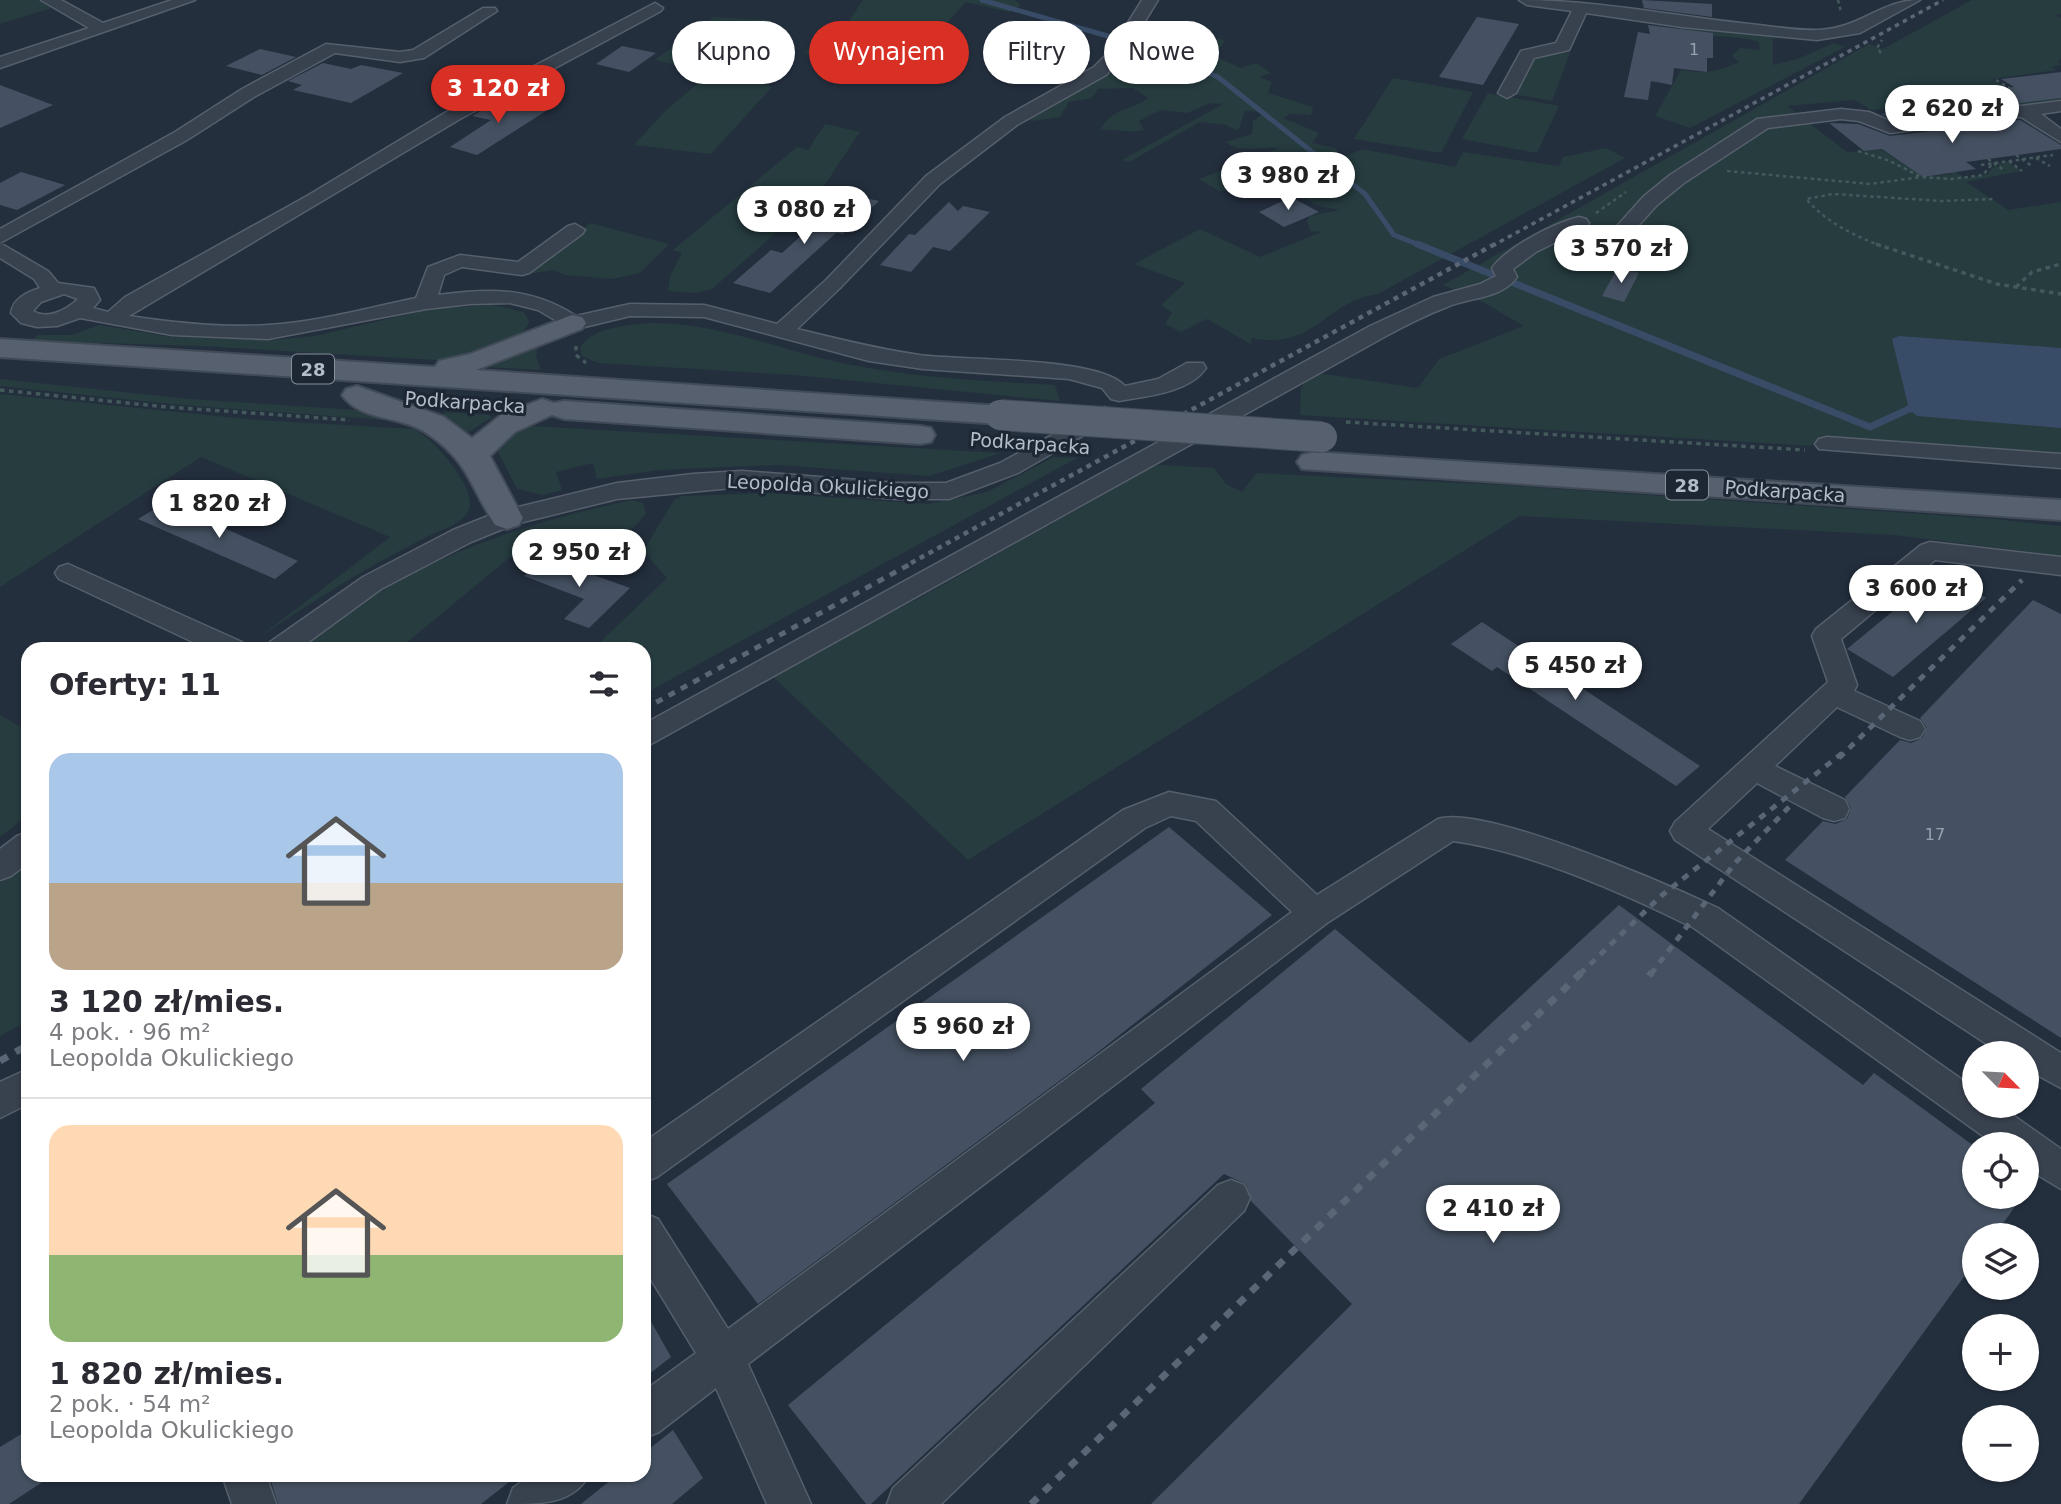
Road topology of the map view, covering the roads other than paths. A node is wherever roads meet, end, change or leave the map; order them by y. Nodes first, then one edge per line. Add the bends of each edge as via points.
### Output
1 (49, 0) edge
2 (187, 0) edge
3 (1150, 0) edge
4 (1527, 0) edge
5 (1912, 0) edge
6 (655, 8) dead end
7 (1581, 8) junction
8 (489, 11) dead end
9 (101, 28) junction
10 (0, 63) edge
11 (1507, 93) dead end
12 (2061, 106) edge
13 (2025, 111) junction
14 (2060, 145) edge
15 (1579, 223) dead end
16 (575, 230) dead end
17 (1620, 234) dead end
18 (0, 237) edge
19 (0, 249) edge
20 (53, 290) junction
21 (426, 301) junction
22 (78, 311) junction
23 (22, 313) junction
24 (0, 317) edge
25 (112, 319) junction
26 (572, 323) junction
27 (780, 332) junction
28 (0, 348) edge
29 (1195, 368) dead end
30 (0, 371) edge
31 (416, 374) junction
32 (626, 387) junction
33 (1119, 394) junction
34 (354, 408) junction
35 (542, 408) junction
36 (997, 427) junction
37 (1326, 440) junction
38 (1817, 447) road end
39 (474, 456) junction
40 (2061, 461) edge
41 (2061, 483) edge
42 (2061, 510) edge
43 (507, 518) junction
44 (2061, 566) edge
45 (68, 573) dead end
46 (217, 642) edge
47 (290, 642) edge
48 (1833, 694) junction
49 (1910, 729) dead end
50 (651, 733) edge
51 (1753, 768) junction
52 (1834, 809) dead end
53 (21, 850) edge
54 (0, 867) edge
55 (1315, 914) junction
56 (2061, 1072) edge
57 (21, 1089) edge
58 (0, 1101) edge
59 (2007, 1132) edge
60 (2039, 1155) edge
61 (651, 1159) edge
62 (2061, 1171) edge
63 (1231, 1198) dead end
64 (651, 1243) edge
65 (723, 1359) junction
66 (651, 1413) edge
67 (246, 1482) edge
68 (558, 1482) edge
69 (254, 1504) edge
70 (529, 1504) edge
71 (789, 1504) edge
72 (909, 1504) edge

1 - 9 street
2 - 9 street
3 - 27 street via 1117,53 1100,71 1011,121 933,180
4 - 7 street
5 - 7 street via 1854,30 1817,35
6 - 25 street via 454,115 133,302
7 - 11 street via 1563,46 1527,55
8 - 18 street via 418,54 400,57 332,48
9 - 10 street
12 - 13 street
13 - 14 street
13 - 17 street via 1890,128 1863,116 1841,114 1763,123 1650,201
15 - 50 street via 1508,262 1502,268 1505,279 1484,291 1452,297 1378,331
16 - 21 street via 522,269 460,261 435,271
19 - 20 street via 33,270
20 - 22 street via 87,292 89,300
20 - 23 street via 33,298
21 - 25 street via 310,329 269,332 200,330
21 - 26 street via 502,297 531,301 555,309
22 - 23 street via 49,320 31,319
22 - 25 street
23 - 24 street
26 - 27 street via 630,310 674,309 704,311
26 - 31 main road via 478,361
26 - 32 main road via 554,343 553,357 560,370
27 - 33 street via 923,362 1070,372 1110,383
28 - 31 main road, Podkarpacka / 28
29 - 33 street via 1165,385
30 - 34 main road, Podkarpacka / 28
31 - 32 main road, Podkarpacka / 28
32 - 36 main road, Podkarpacka / 28
33 - 43 street, Leopolda Okulickiego via 1101,419 1009,468 949,491 742,479 617,491
34 - 35 main road, Podkarpacka / 28
34 - 39 main road via 384,408 433,423
35 - 36 main road, Podkarpacka / 28
35 - 39 main road via 504,424 487,437
36 - 37 main road, Podkarpacka / 28
37 - 41 main road, Podkarpacka / 28
37 - 42 main road, Podkarpacka / 28
38 - 40 street
39 - 43 main road
43 - 47 street, Leopolda Okulickiego via 372,583
44 - 48 street via 1930,551 1826,636 1843,685
45 - 46 street
48 - 49 street
48 - 51 street
51 - 52 street
51 - 56 street via 1686,831
53 - 54 street
55 - 59 street via 1449,828 1494,834 1706,918
55 - 61 street via 1205,810 1169,804 1133,819
55 - 65 street
57 - 58 street
60 - 62 street
63 - 72 street
64 - 65 street
65 - 66 street
65 - 71 street
67 - 69 street
68 - 70 street

